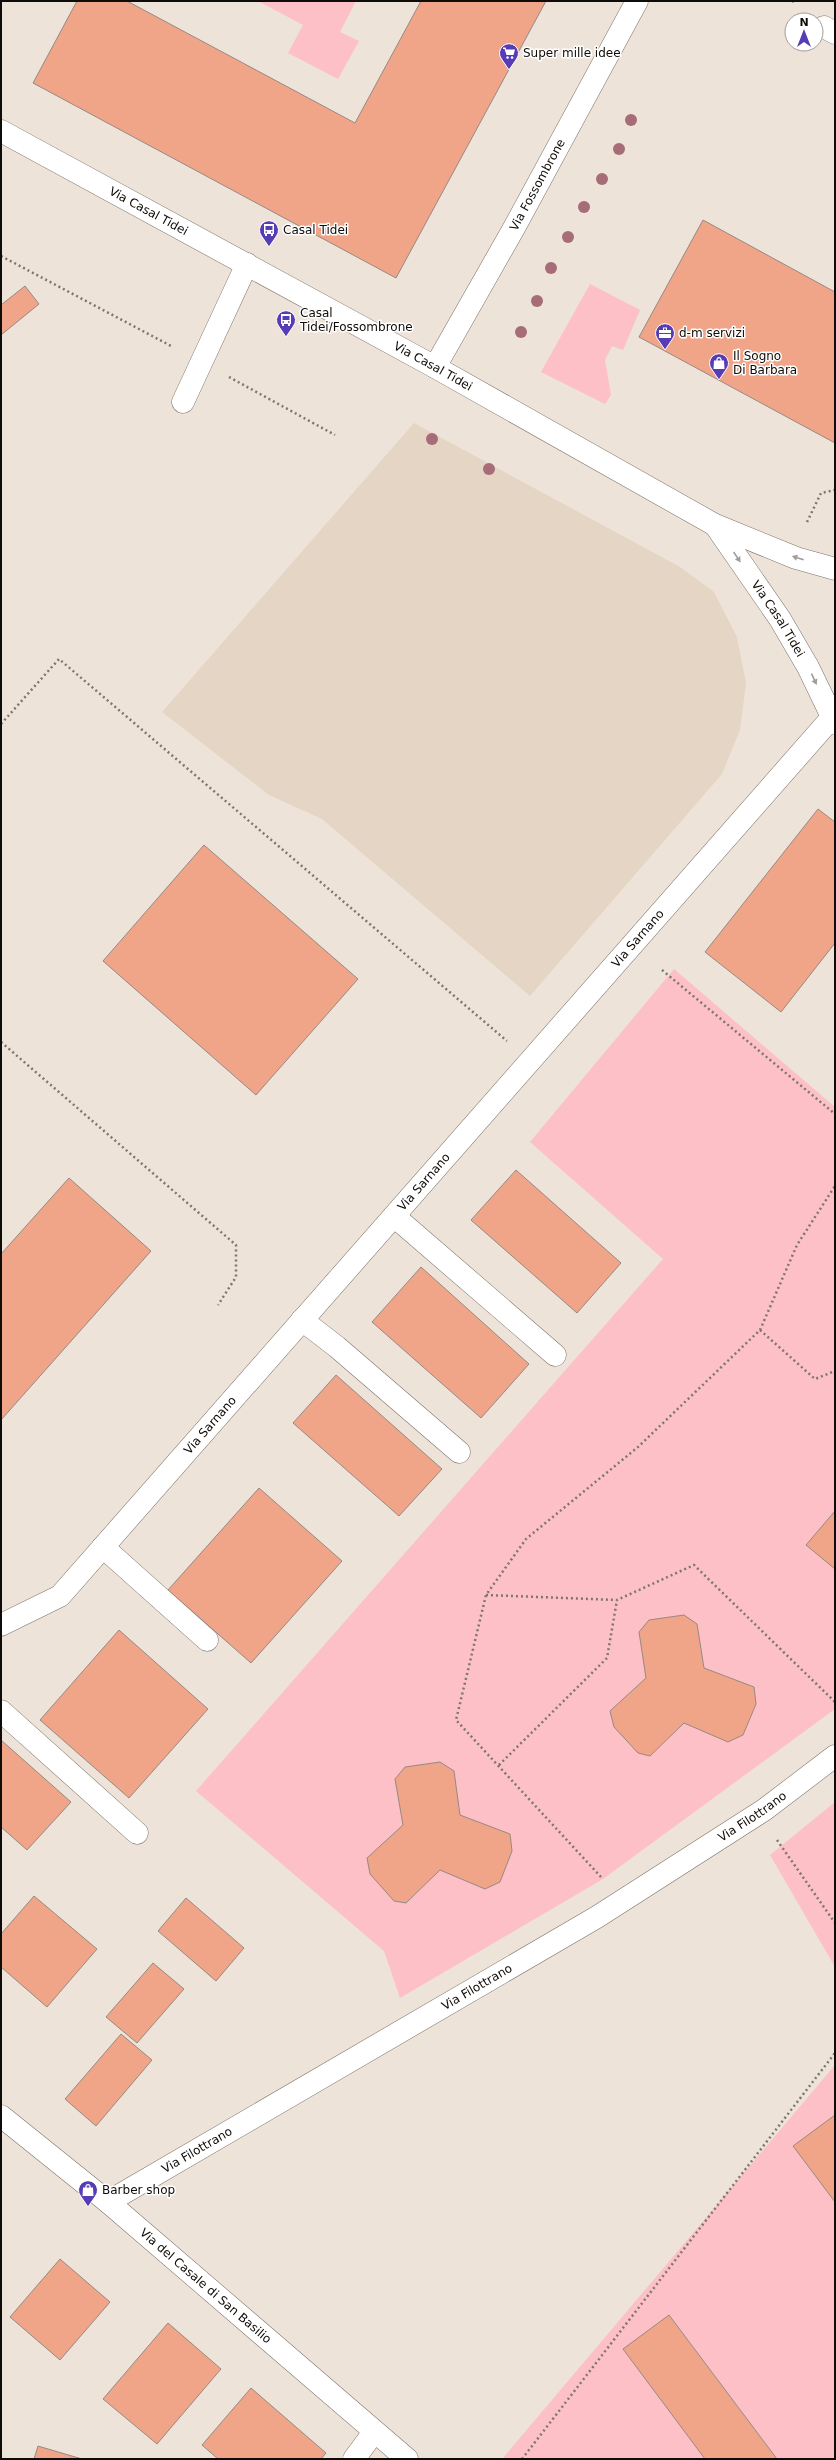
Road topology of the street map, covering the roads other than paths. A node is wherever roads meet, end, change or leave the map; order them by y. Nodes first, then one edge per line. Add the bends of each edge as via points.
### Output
1 (637, 1) edge
2 (1, 131) edge
3 (247, 264) junction
4 (435, 367) junction
5 (183, 402) dead end
6 (715, 525) junction
7 (835, 569) edge
8 (834, 718) edge
9 (394, 1216) junction
10 (302, 1320) junction
11 (555, 1355) dead end
12 (459, 1452) dead end
13 (103, 1547) junction
14 (1, 1625) edge
15 (207, 1640) dead end
16 (1, 1711) edge
17 (835, 1756) edge
18 (137, 1833) dead end
19 (1, 2116) edge
20 (108, 2202) junction
21 (374, 2432) junction
22 (354, 2459) edge
23 (407, 2459) edge

1 - 4 street, Via Fossombrone via 518,221
2 - 3 street, Via Casal Tidei
3 - 4 street, Via Casal Tidei
3 - 5 street
4 - 6 street, Via Casal Tidei
7 -> 6 street, Via Casal Tidei via 796,558
6 -> 8 street, Via Casal Tidei via 780,619
8 - 9 street, Via Sarnano
9 - 10 street, Via Sarnano
9 - 11 street
10 - 12 street
10 - 13 street, Via Sarnano
13 - 14 street, Via Sarnano via 60,1596
13 - 15 street
16 - 18 street
17 - 20 street, Via Filottrano via 764,1810 598,1917
19 - 20 street, Via del Casale di San Basilio
20 - 21 street, Via del Casale di San Basilio
21 - 22 street
21 - 23 street, Via del Casale di San Basilio

